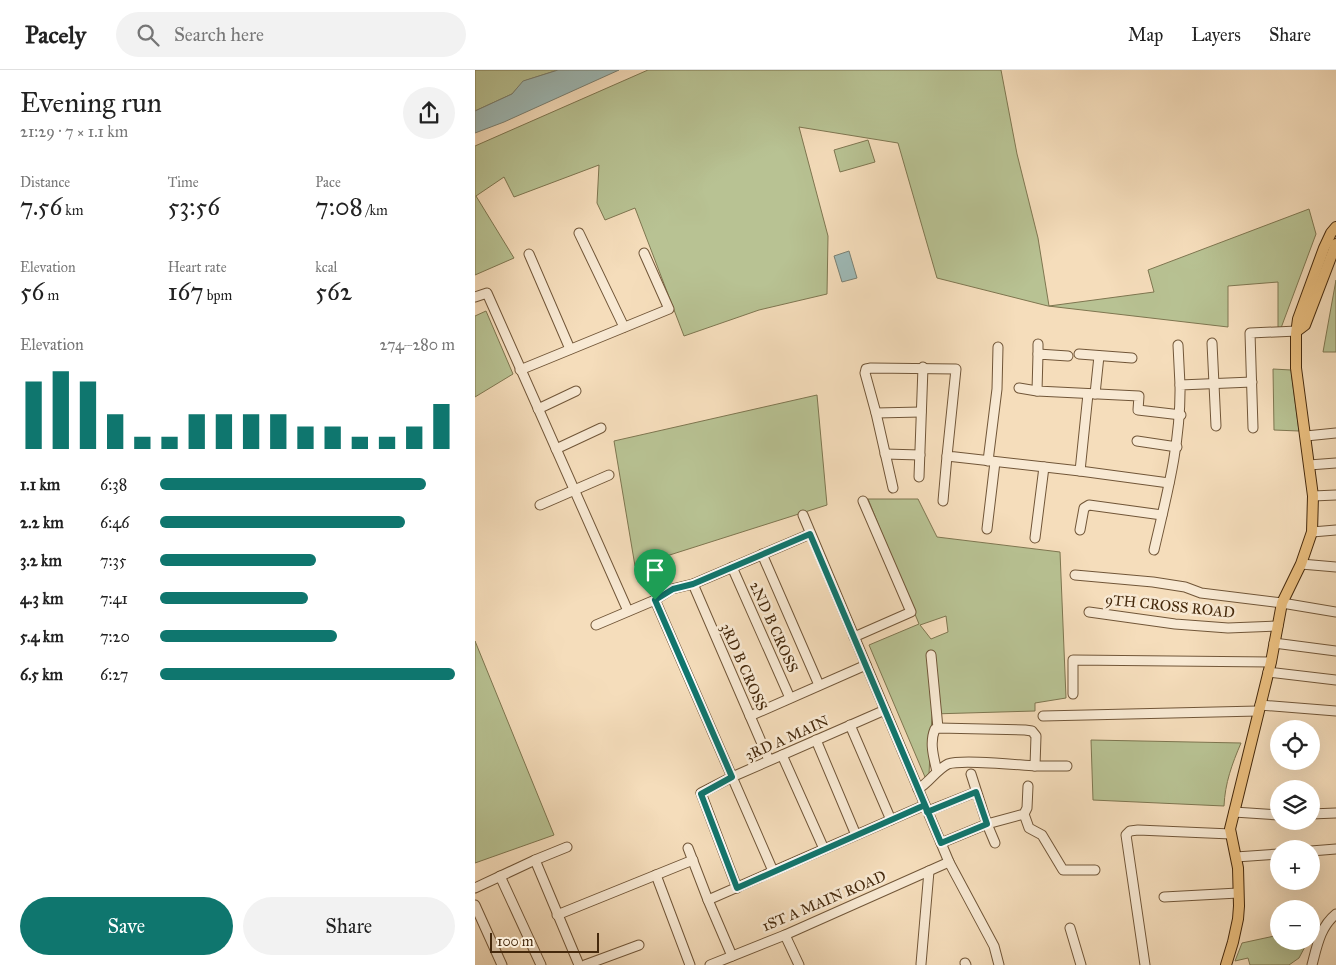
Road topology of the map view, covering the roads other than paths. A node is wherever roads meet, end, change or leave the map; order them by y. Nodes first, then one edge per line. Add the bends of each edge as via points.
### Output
1 (1336, 227) edge
2 (579, 233) dead end
3 (1336, 244) edge
4 (644, 253) dead end
5 (529, 254) dead end
6 (475, 297) edge
7 (623, 327) junction
8 (1297, 331) junction
9 (1212, 343) dead end
10 (1038, 344) dead end
11 (1178, 345) dead end
12 (998, 347) dead end
13 (570, 349) junction
14 (1038, 354) junction
15 (1079, 354) dead end
16 (1068, 356) dead end
17 (1099, 356) junction
18 (1132, 358) dead end
19 (923, 367) junction
20 (521, 370) junction
21 (1252, 382) junction
22 (1214, 383) junction
23 (1181, 385) junction
24 (1019, 388) dead end
25 (1037, 390) junction
26 (576, 391) dead end
27 (1092, 394) junction
28 (538, 409) junction
29 (921, 412) junction
30 (876, 413) junction
31 (1181, 415) junction
32 (1216, 426) dead end
33 (601, 428) dead end
34 (1253, 428) dead end
35 (1336, 433) edge
36 (1306, 436) junction
37 (1137, 441) dead end
38 (1177, 447) junction
39 (556, 449) junction
40 (885, 454) junction
41 (920, 455) junction
42 (947, 456) junction
43 (991, 461) junction
44 (1336, 463) edge
45 (1309, 465) junction
46 (1044, 467) junction
47 (1080, 471) junction
48 (609, 475) dead end
49 (919, 477) dead end
50 (1169, 483) junction
51 (893, 488) dead end
52 (574, 490) junction
53 (1336, 495) edge
54 (1313, 496) junction
55 (863, 501) dead end
56 (943, 501) dead end
57 (540, 505) dead end
58 (803, 515) dead end
59 (1163, 515) junction
60 (987, 529) dead end
61 (1079, 530) dead end
62 (1336, 530) edge
63 (1312, 532) junction
64 (810, 534) junction
65 (1035, 538) dead end
66 (1154, 550) dead end
67 (762, 554) junction
68 (1301, 564) junction
69 (732, 567) junction
70 (1336, 567) edge
71 (1075, 575) dead end
72 (693, 584) junction
73 (655, 600) junction
74 (1282, 603) junction
75 (629, 611) junction
76 (1089, 612) dead end
77 (1336, 612) edge
78 (596, 625) dead end
79 (1278, 626) junction
80 (854, 638) junction
81 (1274, 643) junction
82 (1336, 651) edge
83 (931, 655) dead end
84 (1271, 662) junction
85 (866, 665) junction
86 (1268, 672) junction
87 (1336, 680) edge
88 (819, 685) junction
89 (1073, 694) dead end
90 (790, 698) junction
91 (1259, 708) junction
92 (885, 710) junction
93 (1336, 710) edge
94 (750, 716) junction
95 (1043, 716) dead end
96 (850, 725) junction
97 (938, 728) junction
98 (816, 740) junction
99 (782, 755) junction
100 (769, 760) junction
101 (1035, 766) junction
102 (1067, 766) dead end
103 (937, 772) junction
104 (971, 774) dead end
105 (732, 777) junction
106 (1028, 786) dead end
107 (918, 789) junction
108 (976, 792) junction
109 (926, 808) junction
110 (1234, 812) junction
111 (1336, 813) edge
112 (1024, 814) junction
113 (1270, 814) edge
114 (1320, 814) edge
115 (891, 820) junction
116 (987, 824) junction
117 (1231, 834) junction
118 (857, 835) junction
119 (995, 842) dead end
120 (941, 843) junction
121 (567, 847) dead end
122 (688, 848) dead end
123 (824, 849) junction
124 (1336, 850) edge
125 (1320, 851) edge
126 (1270, 855) edge
127 (1236, 857) junction
128 (535, 860) junction
129 (693, 860) junction
130 (949, 862) junction
131 (1095, 870) dead end
132 (773, 871) junction
133 (929, 871) junction
134 (656, 875) junction
135 (500, 876) junction
136 (475, 888) edge
137 (737, 888) junction
138 (1238, 893) junction
139 (1163, 897) dead end
140 (708, 900) junction
141 (475, 905) edge
142 (1336, 914) edge
143 (557, 915) junction
144 (1070, 928) dead end
145 (785, 934) junction
146 (639, 945) dead end
147 (733, 956) junction
148 (921, 964) edge
149 (502, 965) edge
150 (541, 965) edge
151 (579, 965) edge
152 (585, 965) edge
153 (690, 965) edge
154 (710, 965) edge
155 (799, 965) edge
156 (999, 965) edge
157 (1081, 965) edge
158 (1145, 965) edge
159 (1226, 965) edge
160 (1312, 965) edge

1 - 8 main road via 1324,248 1298,319
2 - 7 street
3 - 8 main road via 1305,325
4 - 7 street via 669,308
5 - 13 street
6 - 20 street via 487,293
7 - 13 street
8 - 21 street via 1250,333
8 - 36 main road via 1296,368
9 - 22 street
10 - 14 street
11 - 23 street
12 - 43 street
13 - 20 street
14 - 16 street
14 - 25 street
15 - 17 street
17 - 18 street
17 - 27 street
19 - 29 street
19 - 30 street via 866,370
19 - 42 street via 956,369
20 - 28 street
21 - 22 street
21 - 34 street
22 - 23 street
22 - 32 street
23 - 31 street
24 - 25 street
25 - 27 street
26 - 28 street
27 - 31 street via 1139,396 1138,410
27 - 47 street
28 - 39 street
29 - 30 street
29 - 41 street
30 - 40 street
31 - 38 street
33 - 39 street
35 - 36 street
36 - 45 main road
37 - 38 street
38 - 50 street
39 - 52 street
40 - 41 street
40 - 51 street
41 - 49 street
42 - 43 street
42 - 56 street
43 - 46 street
43 - 60 street
44 - 45 street
45 - 54 main road
46 - 47 street
46 - 65 street
47 - 50 street
48 - 52 street
50 - 59 street
52 - 57 street
52 - 75 street
53 - 54 street
54 - 63 main road
55 - 80 street via 911,612
58 - 64 street
59 - 61 street via 1089,506 1084,508
59 - 66 street
62 - 63 street
63 - 68 main road
64 - 67 street
64 - 80 street
67 - 69 street
67 - 88 street
68 - 70 street
68 - 74 main road
69 - 72 street
69 - 90 street, 2ND B CROSS
71 - 74 street via 1153,582 1201,593
72 - 73 street via 673,589
72 - 94 street, 3RD B CROSS
73 - 75 street
73 - 105 street
74 - 77 street
74 - 79 main road
75 - 78 street
76 - 79 street, 9TH CROSS ROAD via 1228,628
79 - 81 main road
80 - 85 street
81 - 82 street
81 - 84 main road
83 - 97 street
84 - 86 main road
84 - 89 street via 1073,660
85 - 88 street
85 - 92 street
86 - 87 street
86 - 91 main road
88 - 90 street
90 - 94 street
91 - 93 street
91 - 95 street
91 - 110 main road
92 - 96 street, 3RD A MAIN
92 - 107 street
94 - 100 street, 3RD B CROSS
96 - 98 street, 3RD A MAIN
96 - 115 street
97 - 101 street via 1032,731 1037,738
97 - 103 street via 932,743
98 - 99 street, 3RD A MAIN
98 - 118 street
99 - 100 street, 3RD A MAIN
99 - 123 street
100 - 105 street, 3RD A MAIN
101 - 102 street
101 - 103 street via 956,762
103 - 107 street
104 - 108 street
105 - 132 street
105 - 137 street, 3RD A MAIN via 701,794
106 - 112 street
107 - 109 street
108 - 109 street
108 - 116 street
109 - 115 street
109 - 120 street
110 - 113 street
110 - 117 main road
111 - 114 street
112 - 116 street
112 - 131 street via 1029,828 1042,835 1063,870
115 - 118 street
116 - 119 street
116 - 120 street
117 - 127 main road
117 - 158 street via 1138,830 1126,835
118 - 123 street
120 - 130 street
121 - 128 street
122 - 129 street
123 - 132 street
124 - 125 street
126 - 127 street
127 - 138 main road
128 - 135 street
128 - 143 street
129 - 134 street
129 - 140 street
130 - 133 street, 1ST A MAIN ROAD
130 - 156 street via 994,946
132 - 137 street
133 - 145 street, 1ST A MAIN ROAD
133 - 148 street
134 - 143 street
134 - 153 street
135 - 136 street
135 - 150 street
137 - 140 street
138 - 139 street
138 - 159 main road via 1238,920
140 - 147 street
141 - 149 street
142 - 160 street via 1321,933
143 - 151 street
144 - 157 street
145 - 147 street, 1ST A MAIN ROAD
145 - 155 street
146 - 152 street
147 - 154 street, 1ST A MAIN ROAD

